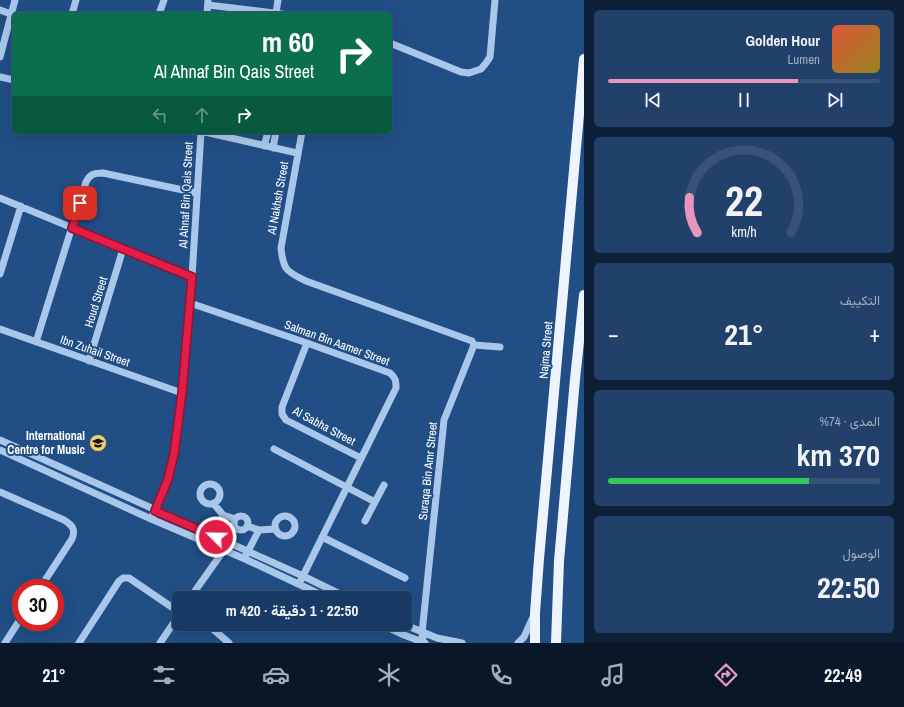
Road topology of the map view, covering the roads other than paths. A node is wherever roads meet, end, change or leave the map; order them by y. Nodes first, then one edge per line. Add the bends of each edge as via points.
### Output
1 (15, 0) edge
2 (76, 0) edge
3 (164, 0) edge
4 (278, 0) edge
5 (495, 0) edge
6 (208, 3) edge
7 (0, 10) edge
8 (12, 12) edge
9 (73, 12) edge
10 (161, 12) edge
11 (272, 12) edge
12 (279, 12) edge
13 (12, 14) joint
14 (392, 44) edge
15 (0, 57) edge
16 (584, 59) edge
17 (0, 77) edge
18 (12, 80) edge
19 (201, 134) edge
20 (213, 134) edge
21 (267, 134) edge
22 (276, 134) edge
23 (302, 134) edge
24 (264, 146) junction
25 (273, 148) junction
26 (297, 153) junction
27 (197, 193) junction
28 (0, 198) edge
29 (21, 206) junction
30 (72, 228) junction
31 (123, 249) junction
32 (0, 274) edge
33 (192, 277) junction
34 (584, 295) edge
35 (190, 303) junction
36 (0, 329) edge
37 (36, 342) junction
38 (307, 343) junction
39 (474, 345) junction
40 (500, 347) dead end
41 (89, 360) junction
42 (182, 393) junction
43 (0, 440) edge
44 (274, 449) dead end
45 (0, 450) edge
46 (361, 458) junction
47 (384, 485) dead end
48 (347, 486) junction
49 (0, 492) edge
50 (375, 502) junction
51 (214, 504) dead end
52 (155, 511) junction
53 (223, 515) junction
54 (151, 518) junction
55 (365, 521) dead end
56 (275, 529) dead end
57 (258, 530) junction
58 (216, 537) junction
59 (322, 537) junction
60 (213, 545) junction
61 (224, 550) junction
62 (248, 552) junction
63 (244, 559) junction
64 (302, 576) junction
65 (405, 578) dead end
66 (46, 579) edge
67 (299, 584) junction
68 (195, 591) edge
69 (314, 591) edge
70 (333, 591) edge
71 (172, 608) edge
72 (535, 613) junction
73 (172, 624) edge
74 (412, 628) edge
75 (13, 631) edge
76 (215, 631) edge
77 (397, 631) edge
78 (422, 633) junction
79 (5, 643) edge
80 (78, 643) edge
81 (160, 643) edge
82 (229, 643) edge
83 (424, 643) edge
84 (462, 643) edge
85 (518, 643) edge
86 (535, 643) edge
87 (556, 643) edge

1 - 8 street
2 - 9 street
3 - 10 street
4 - 12 street
5 - 14 street via 490,57 481,69 474,72 461,72
6 - 11 street
7 - 13 street
13 - 15 street
16 - 72 main road, Najma Street
17 - 18 street
19 - 27 street, Al Ahnaf Bin Qais Street
20 - 24 street
21 - 24 street
22 - 25 street
23 - 26 street, Al Nakhsh Street
24 - 25 street
25 - 26 street
26 - 39 street, Al Nakhsh Street via 281,248 285,268 306,281 472,341
27 - 30 street via 95,173 89,175 86,182
27 - 33 street, Al Ahnaf Bin Qais Street
28 - 29 street
29 - 30 street
29 - 32 street
30 - 31 street
30 - 37 street
31 - 33 street
31 - 41 street, Houd Street
33 - 35 street, Al Ahnaf Bin Qais Street
34 - 87 main road via 559,560
35 - 38 street, Salman Bin Aamer Street
35 - 42 street, Al Ahnaf Bin Qais Street
36 - 37 street, Ibn Zuhail Street
37 - 41 street, Ibn Zuhail Street
38 - 46 street, Al Sabha Street via 282,407 282,414 286,420
38 - 46 street, Salman Bin Aamer Street via 390,373 396,380 396,388
39 - 40 street
39 - 78 street, Suraqa Bin Amr Street via 444,420
41 - 42 street, Ibn Zuhail Street
42 - 52 street, Al Ahnaf Bin Qais Street via 172,467
43 - 52 street
44 - 48 street
45 - 54 street
46 - 48 street, Salman Bin Aamer Street
47 - 50 street
48 - 50 street
48 - 59 street, Salman Bin Aamer Street
49 - 66 street via 64,520 74,528 72,539
50 - 55 street
51 - 53 street
52 - 54 street, Al Ahnaf Bin Qais Street
52 - 58 street
53 - 57 street via 235,519 239,516 244,517 247,526
53 - 58 street
54 - 60 street
56 - 57 street
57 - 62 street
58 - 60 street
58 - 62 street
59 - 64 street, Salman Bin Aamer Street
59 - 65 street
60 - 61 street
61 - 63 street
61 - 68 street
62 - 63 street
62 - 64 street
63 - 67 street
64 - 67 street, Salman Bin Aamer Street
64 - 70 street
67 - 69 street
71 - 80 street via 129,578 123,578
72 - 85 street via 524,637
72 - 86 main road, Najma Street
73 - 81 street
74 - 78 street
75 - 79 street
76 - 82 street
77 - 83 street
78 - 83 street, Suraqa Bin Amr Street
78 - 84 street

